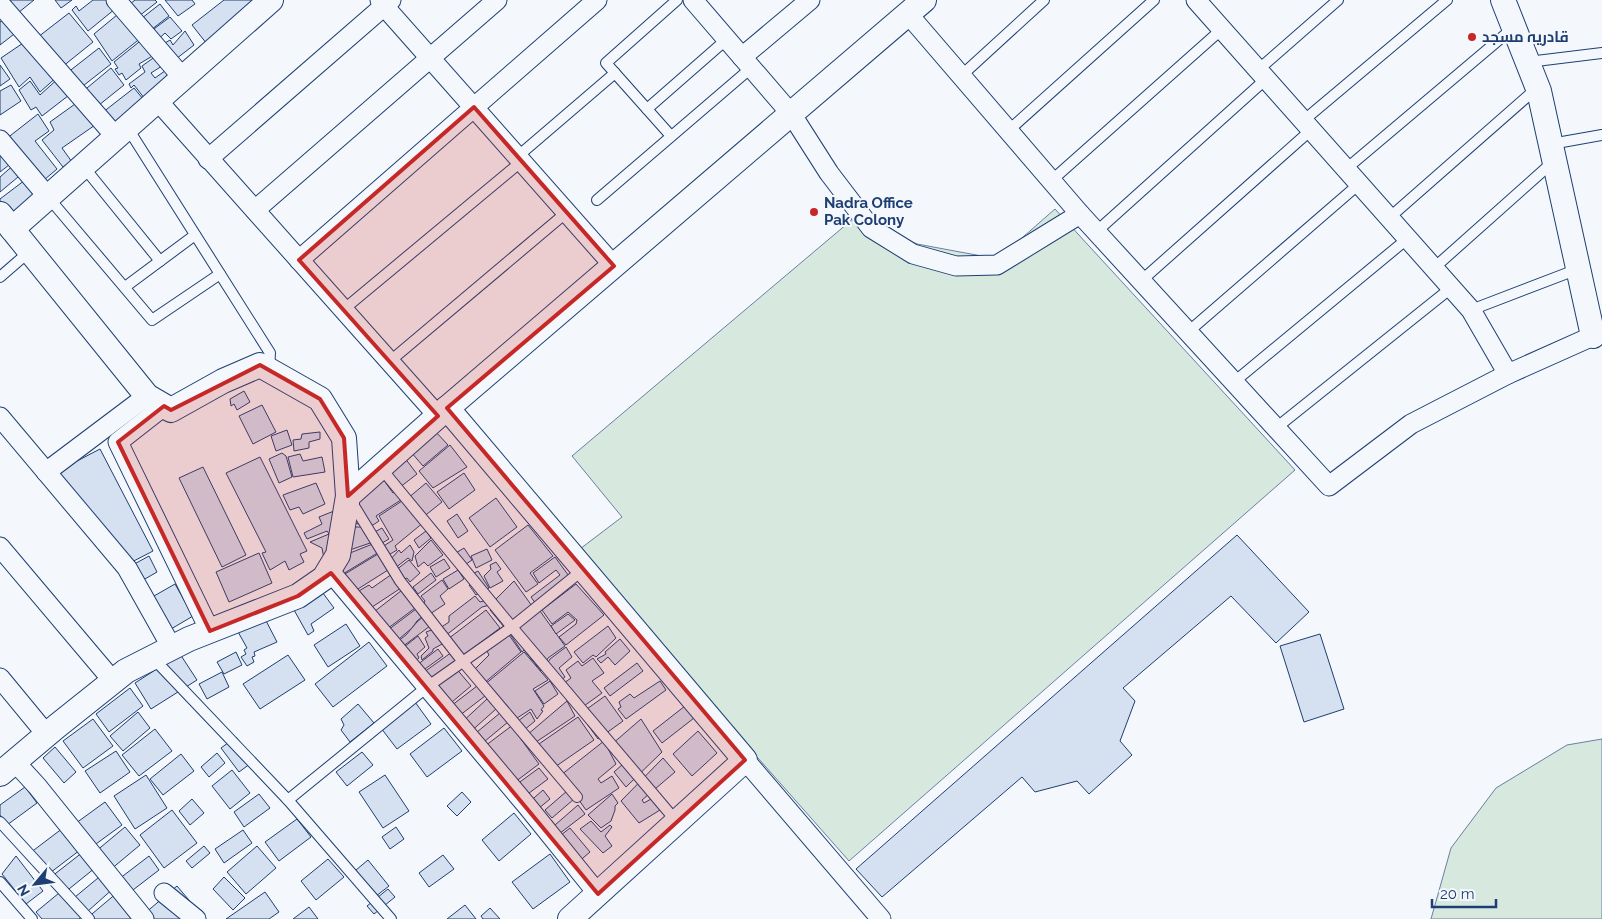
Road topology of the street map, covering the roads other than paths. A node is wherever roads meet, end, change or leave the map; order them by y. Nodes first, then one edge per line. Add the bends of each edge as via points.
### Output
1 (116, 0) edge
2 (271, 0) edge
3 (497, 0) edge
4 (597, 0) edge
5 (677, 0) edge
6 (810, 0) edge
7 (1044, 0) edge
8 (1154, 0) edge
9 (1196, 0) edge
10 (1338, 0) edge
11 (1446, 0) edge
12 (696, 1) edge
13 (1505, 1) edge
14 (385, 2) edge
15 (0, 4) edge
16 (916, 7) edge
17 (1514, 27) junction
18 (1222, 29) junction
19 (727, 39) junction
20 (1602, 53) edge
21 (429, 58) junction
22 (747, 62) junction
23 (1528, 62) junction
24 (615, 73) junction
25 (1262, 75) junction
26 (961, 76) junction
27 (183, 78) junction
28 (1538, 87) junction
29 (157, 100) junction
30 (474, 107) junction
31 (647, 109) junction
32 (792, 115) junction
33 (1307, 126) junction
34 (1008, 131) junction
35 (122, 132) junction
36 (1602, 135) edge
37 (671, 136) junction
38 (0, 140) edge
39 (1552, 152) junction
40 (208, 159) junction
41 (520, 159) junction
42 (84, 166) junction
43 (1346, 169) junction
44 (1051, 181) junction
45 (1359, 184) junction
46 (48, 197) junction
47 (597, 200) dead end
48 (254, 210) junction
49 (567, 212) junction
50 (1080, 214) junction
51 (1389, 218) junction
52 (6, 221) edge
53 (1096, 232) junction
54 (195, 235) junction
55 (1408, 239) junction
56 (30, 251) junction
57 (299, 260) junction
58 (160, 261) junction
59 (614, 266) junction
60 (1434, 268) junction
61 (1578, 269) junction
62 (220, 274) junction
63 (0, 277) edge
64 (1141, 280) junction
65 (125, 287) junction
66 (1451, 288) junction
67 (343, 310) junction
68 (1471, 310) junction
69 (1188, 332) junction
70 (1598, 335) edge
71 (390, 362) junction
72 (269, 370) junction
73 (1508, 374) junction
74 (1234, 382) junction
75 (155, 401) junction
76 (442, 412) junction
77 (0, 417) edge
78 (1276, 428) junction
79 (380, 467) junction
80 (46, 472) junction
81 (348, 496) junction
82 (0, 547) edge
83 (584, 569) junction
84 (329, 570) junction
85 (512, 627) junction
86 (210, 631) junction
87 (162, 653) junction
88 (463, 662) junction
89 (0, 678) edge
90 (114, 681) junction
91 (427, 687) junction
92 (47, 735) junction
93 (745, 760) junction
94 (7, 768) edge
95 (576, 796) dead end
96 (288, 800) junction
97 (0, 822) edge
98 (677, 822) junction
99 (0, 882) edge
100 (164, 893) dead end
101 (598, 894) junction
102 (32, 919) edge
103 (89, 919) edge
104 (144, 919) edge
105 (196, 919) edge
106 (391, 919) edge
107 (570, 919) edge
108 (880, 919) edge

1 - 27 street
2 - 27 street
3 - 21 street
4 - 30 street
5 - 24 lane via 606,63
6 - 22 street
7 - 26 lane
8 - 34 lane
9 - 18 street
10 - 25 lane
11 - 33 lane
12 - 19 street
13 - 17 street
14 - 21 street
14 - 40 street
15 - 35 street
16 - 26 street
16 - 32 street
17 - 23 street
17 - 43 lane
18 - 25 street
18 - 44 lane
19 - 22 street
19 - 31 lane
20 - 23 lane
21 - 30 street
21 - 48 street
22 - 32 street
22 - 37 lane
23 - 28 street
24 - 31 lane
24 - 41 lane
25 - 33 street
25 - 53 lane
26 - 34 street
27 - 29 street
28 - 39 street
28 - 51 lane
29 - 35 street
29 - 40 street
30 - 41 street
30 - 57 street
31 - 37 lane
32 - 50 street via 829,173 871,228 913,254 956,266 997,265
32 - 59 street
33 - 43 street
33 - 64 lane
34 - 44 street
35 - 42 street
35 - 54 lane
36 - 39 lane
37 - 47 lane
38 - 46 street
39 - 60 lane
39 - 61 street
40 - 48 street
41 - 49 street
41 - 67 lane
42 - 46 street
42 - 58 lane
43 - 45 street
44 - 50 street
45 - 51 street
45 - 69 lane
46 - 52 street
46 - 65 lane
48 - 57 street
49 - 59 street
49 - 71 lane
50 - 53 street
51 - 55 street
52 - 56 street
53 - 64 street
54 - 58 lane
54 - 62 lane
55 - 60 street
55 - 74 lane
56 - 63 lane
56 - 75 street
57 - 67 street
58 - 65 lane
59 - 76 street
60 - 66 street
61 - 68 lane
61 - 70 street
62 - 65 lane via 152,320
62 - 72 lane via 270,353
64 - 69 street
66 - 68 street
66 - 78 lane
67 - 71 street
68 - 73 street
69 - 74 street
70 - 73 street
71 - 76 street
72 - 75 street via 260,365 171,410
72 - 81 street via 320,399 344,438
73 - 78 street via 1411,424 1329,486
74 - 78 street
75 - 80 street
75 - 86 street via 118,442
76 - 79 street
76 - 83 street
77 - 80 street
79 - 81 street
79 - 85 lane
80 - 87 street via 127,568
81 - 84 street via 338,555
81 - 88 lane via 400,581
82 - 90 street
83 - 85 lane
83 - 93 street
84 - 86 street via 324,578 298,596
84 - 91 street
85 - 88 lane
85 - 98 lane
86 - 87 street
87 - 90 street via 126,671
87 - 96 lane
88 - 91 lane
88 - 95 lane
89 - 92 street
90 - 92 street
91 - 96 lane
91 - 101 street
92 - 94 street
93 - 98 street
93 - 108 street
94 - 104 street via 36,786
96 - 106 lane
97 - 103 lane
98 - 101 street
99 - 102 lane
100 - 105 street
101 - 107 street

